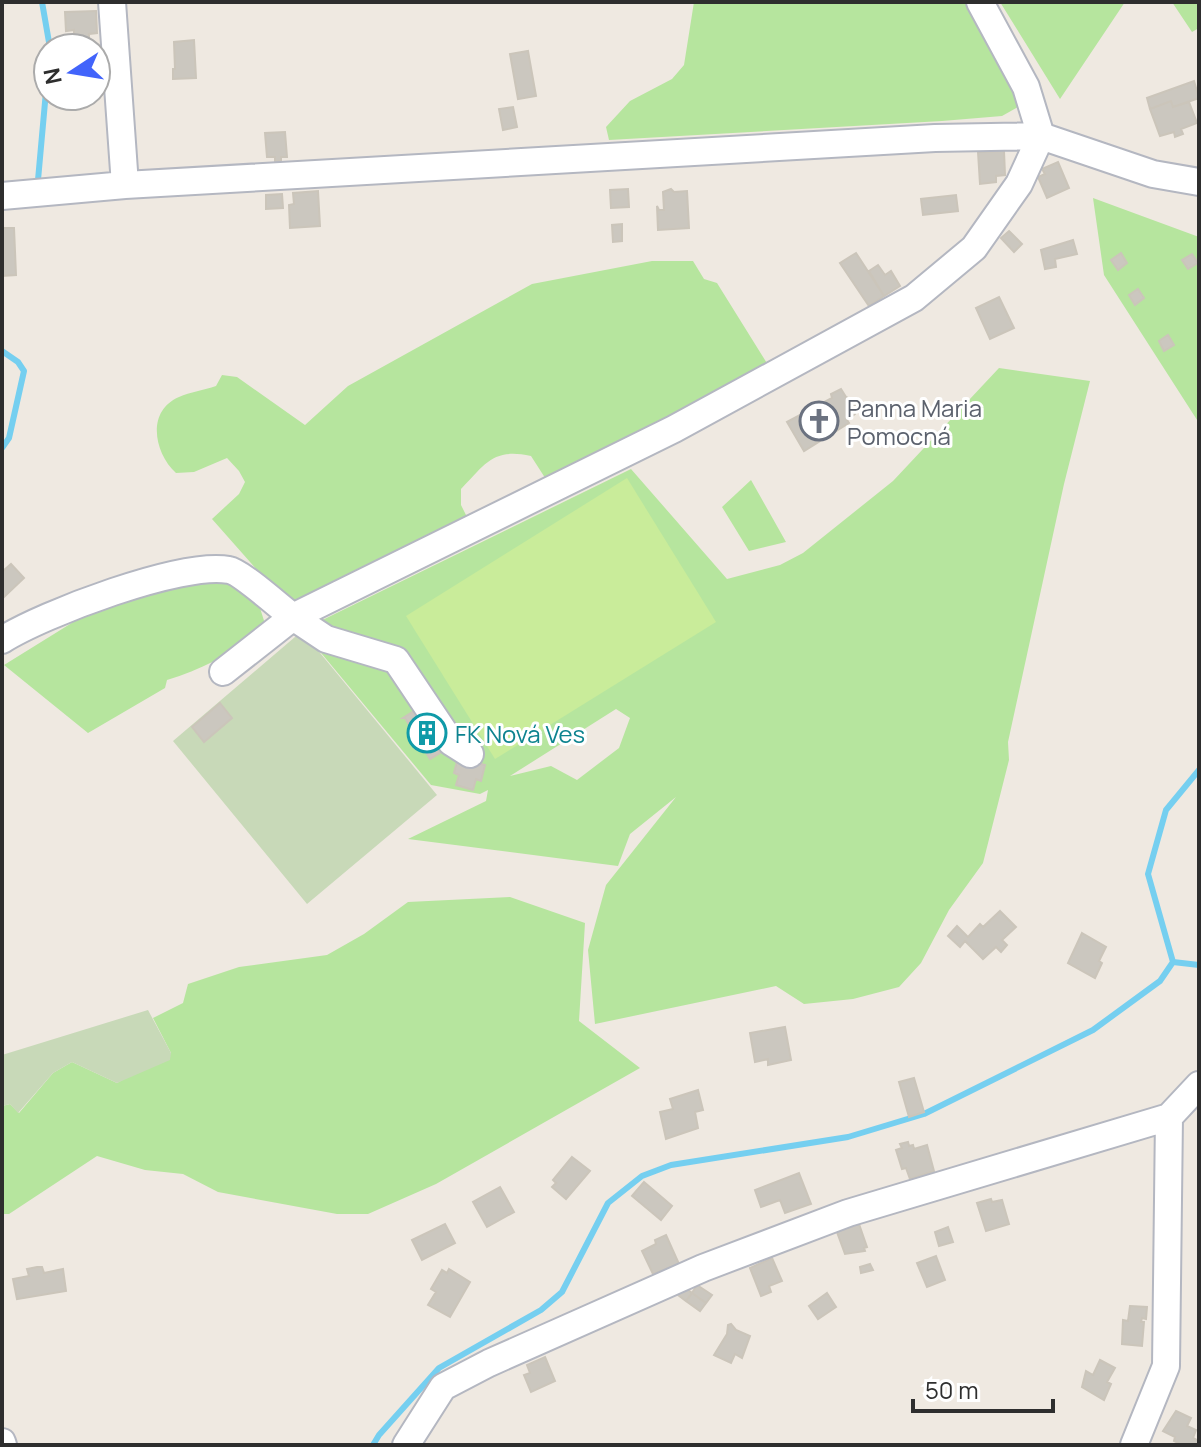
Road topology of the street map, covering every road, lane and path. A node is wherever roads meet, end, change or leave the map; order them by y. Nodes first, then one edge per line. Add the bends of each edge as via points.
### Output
1 (112, 2) edge
2 (980, 2) edge
3 (1041, 136) junction
4 (1199, 182) edge
5 (125, 185) junction
6 (23, 195) edge
7 (293, 617) junction
8 (2, 640) edge
9 (223, 672) dead end
10 (470, 754) dead end
11 (1199, 1085) edge
12 (1169, 1117) junction
13 (406, 1445) edge
14 (1134, 1445) edge

1 - 5 street
2 - 3 street via 1026,87
3 - 4 street via 1153,174
3 - 5 street
3 - 7 street via 1019,184 974,248 914,298 674,429
5 - 6 street
7 - 8 street via 232,570 206,569 95,598
7 - 9 street
7 - 10 street via 326,639 396,660 451,742
11 - 12 street
12 - 13 street via 848,1213 703,1268 443,1387
12 - 14 street via 1166,1366

